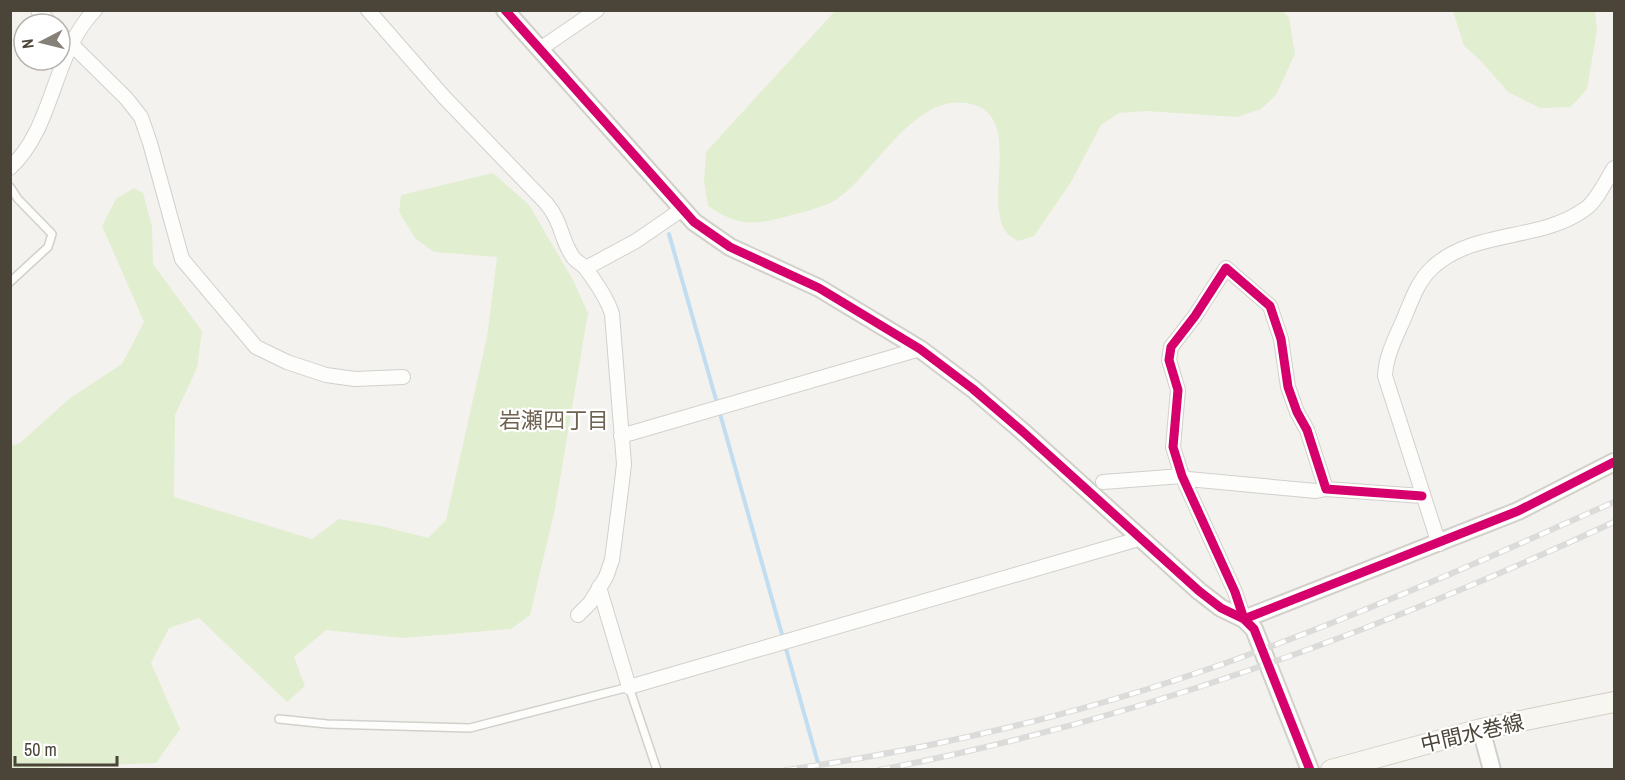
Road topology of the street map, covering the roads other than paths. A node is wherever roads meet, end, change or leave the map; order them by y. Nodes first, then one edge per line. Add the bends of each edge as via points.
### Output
1 (94, 10) edge
2 (368, 10) edge
3 (505, 10) edge
4 (597, 10) edge
5 (72, 45) joint
6 (540, 49) junction
7 (59, 72) edge
8 (10, 168) edge
9 (1614, 168) edge
10 (10, 187) edge
11 (681, 210) junction
12 (586, 268) junction
13 (10, 282) edge
14 (920, 349) junction
15 (404, 377) dead end
16 (621, 436) junction
17 (1614, 462) edge
18 (1182, 476) junction
19 (1103, 482) dead end
20 (1326, 489) junction
21 (1422, 496) junction
22 (1142, 538) junction
23 (1439, 544) junction
24 (599, 587) junction
25 (578, 615) dead end
26 (1244, 619) junction
27 (629, 687) junction
28 (1614, 702) edge
29 (279, 719) dead end
30 (1481, 729) junction
31 (657, 770) edge
32 (1310, 770) edge
33 (1331, 770) edge
34 (1492, 770) edge

1 - 5 street
2 - 12 street via 444,97 546,203 557,217 574,259
3 - 6 street
4 - 6 street
5 - 15 street via 141,117 182,259 256,347 326,375 355,379
6 - 11 street
7 - 8 street via 34,136
9 - 21 street via 1586,209 1546,228 1449,254 1418,285 1386,362 1385,376
10 - 13 lane via 52,234 48,247
11 - 12 street
11 - 14 street via 730,247 819,288
12 - 16 street via 612,314
14 - 16 street
14 - 22 street via 974,389
16 - 24 street via 624,464 612,560
17 - 23 street via 1518,511
18 - 19 street
18 - 20 street
18 - 20 street via 1173,447 1178,390 1169,360 1171,347 1226,268 1270,306 1281,339 1288,387
18 - 26 street
20 - 21 street
21 - 23 street
22 - 26 street via 1199,591
22 - 27 street
23 - 26 street
24 - 25 street
24 - 27 street
26 - 32 street via 1254,629
27 - 29 lane via 470,728
27 - 31 lane
28 - 30 main road, 中間水巻線
30 - 33 main road, 中間水巻線
30 - 34 street

